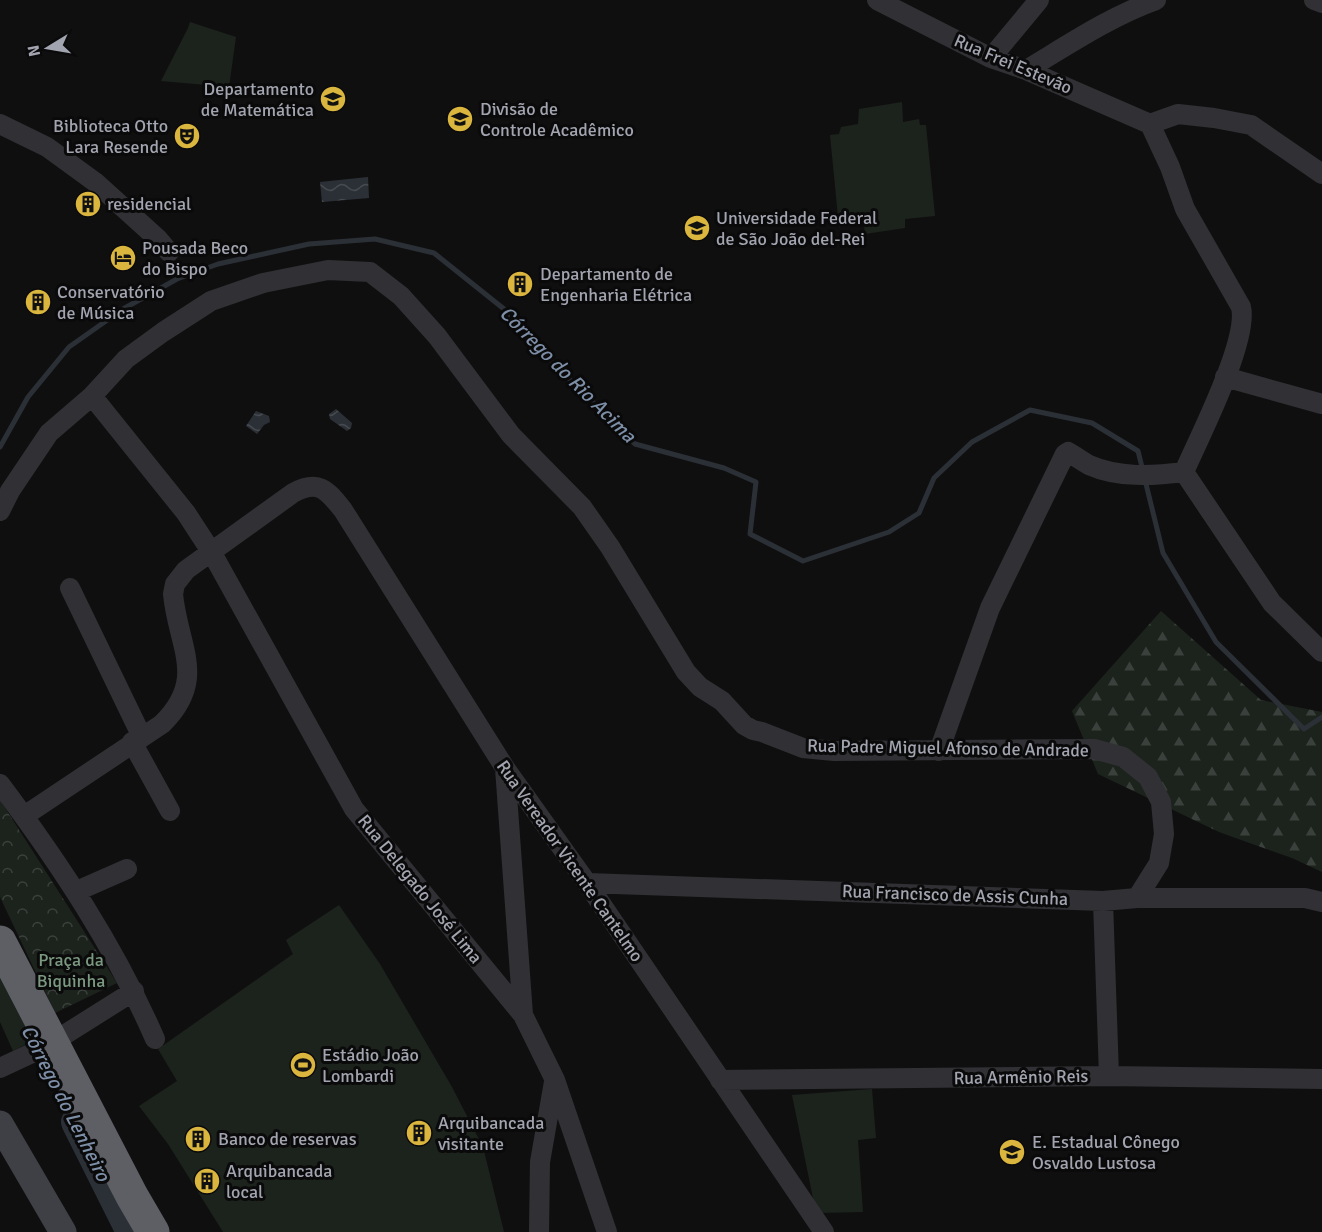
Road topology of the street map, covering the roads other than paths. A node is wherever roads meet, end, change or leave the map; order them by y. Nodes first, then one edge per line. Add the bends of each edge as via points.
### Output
1 (877, 0) edge
2 (1039, 0) edge
3 (1156, 0) edge
4 (1314, 0) edge
5 (1322, 3) edge
6 (992, 58) junction
7 (1026, 70) junction
8 (0, 124) edge
9 (1150, 124) junction
10 (1322, 174) edge
11 (169, 252) dead end
12 (1225, 377) junction
13 (92, 396) junction
14 (1322, 404) edge
15 (1184, 472) junction
16 (0, 511) edge
17 (212, 553) junction
18 (70, 588) dead end
19 (1322, 652) edge
20 (137, 739) junction
21 (939, 751) junction
22 (505, 768) junction
23 (0, 784) edge
24 (170, 811) dead end
25 (24, 816) junction
26 (127, 869) dead end
27 (587, 883) junction
28 (77, 891) junction
29 (1137, 898) junction
30 (1103, 901) junction
31 (1322, 902) edge
32 (0, 942) edge
33 (134, 991) junction
34 (523, 1015) junction
35 (155, 1039) dead end
36 (48, 1045) junction
37 (2, 1068) edge
38 (1109, 1076) junction
39 (1322, 1079) edge
40 (555, 1080) junction
41 (720, 1080) junction
42 (0, 1125) edge
43 (63, 1232) edge
44 (153, 1232) edge
45 (539, 1232) edge
46 (607, 1232) edge
47 (824, 1232) edge

1 - 6 street, Rua Frei Estevão
2 - 6 street
3 - 7 street via 1105,22
4 - 5 street
6 - 7 street, Rua Frei Estevão
7 - 9 street, Rua Frei Estevão
8 - 11 street via 47,147 95,182
9 - 10 street via 1178,114 1251,125
9 - 12 street via 1185,208 1241,307 1241,331
12 - 14 street
12 - 15 street
13 - 16 street, Rua Padre Miguel Afonso de Andrade via 49,433
13 - 17 street, Rua Delegado José Lima via 186,513
13 - 21 street, Rua Padre Miguel Afonso de Andrade via 126,359 211,302 263,283 328,270 370,272 401,296 437,336 511,435 582,507 686,672 744,725 803,748
15 - 19 street via 1272,603
15 - 21 street via 1152,476 1109,472 1068,452 1062,458 990,608
17 - 20 street via 186,570 173,594 187,661 185,691 162,724
17 - 22 street, Rua Vereador Vicente Cantelmo via 293,493 321,487 343,510
17 - 34 street, Rua Delegado José Lima via 354,809
18 - 20 street
20 - 24 street
20 - 25 street
21 - 29 street, Rua Padre Miguel Afonso de Andrade via 1094,750 1123,757 1148,777 1161,802 1164,834 1159,863
22 - 27 street, Rua Vereador Vicente Cantelmo
22 - 34 street
23 - 25 street
25 - 28 street
26 - 28 street
27 - 30 street, Rua Francisco de Assis Cunha
27 - 41 street, Rua Vereador Vicente Cantelmo
28 - 33 street
29 - 30 street, Rua Francisco de Assis Cunha
29 - 31 street, Rua Francisco de Assis Cunha via 1305,898
30 - 38 street
32 - 36 highway
33 - 35 street
33 - 36 street
34 - 40 street, Rua Delegado José Lima
36 - 37 street
36 - 44 highway
38 - 39 street, Rua Armênio Reis
38 - 41 street, Rua Armênio Reis
40 - 45 street via 540,1162
40 - 46 street, Rua Delegado José Lima
41 - 47 street, Rua Vereador Vicente Cantelmo
42 - 43 main road

